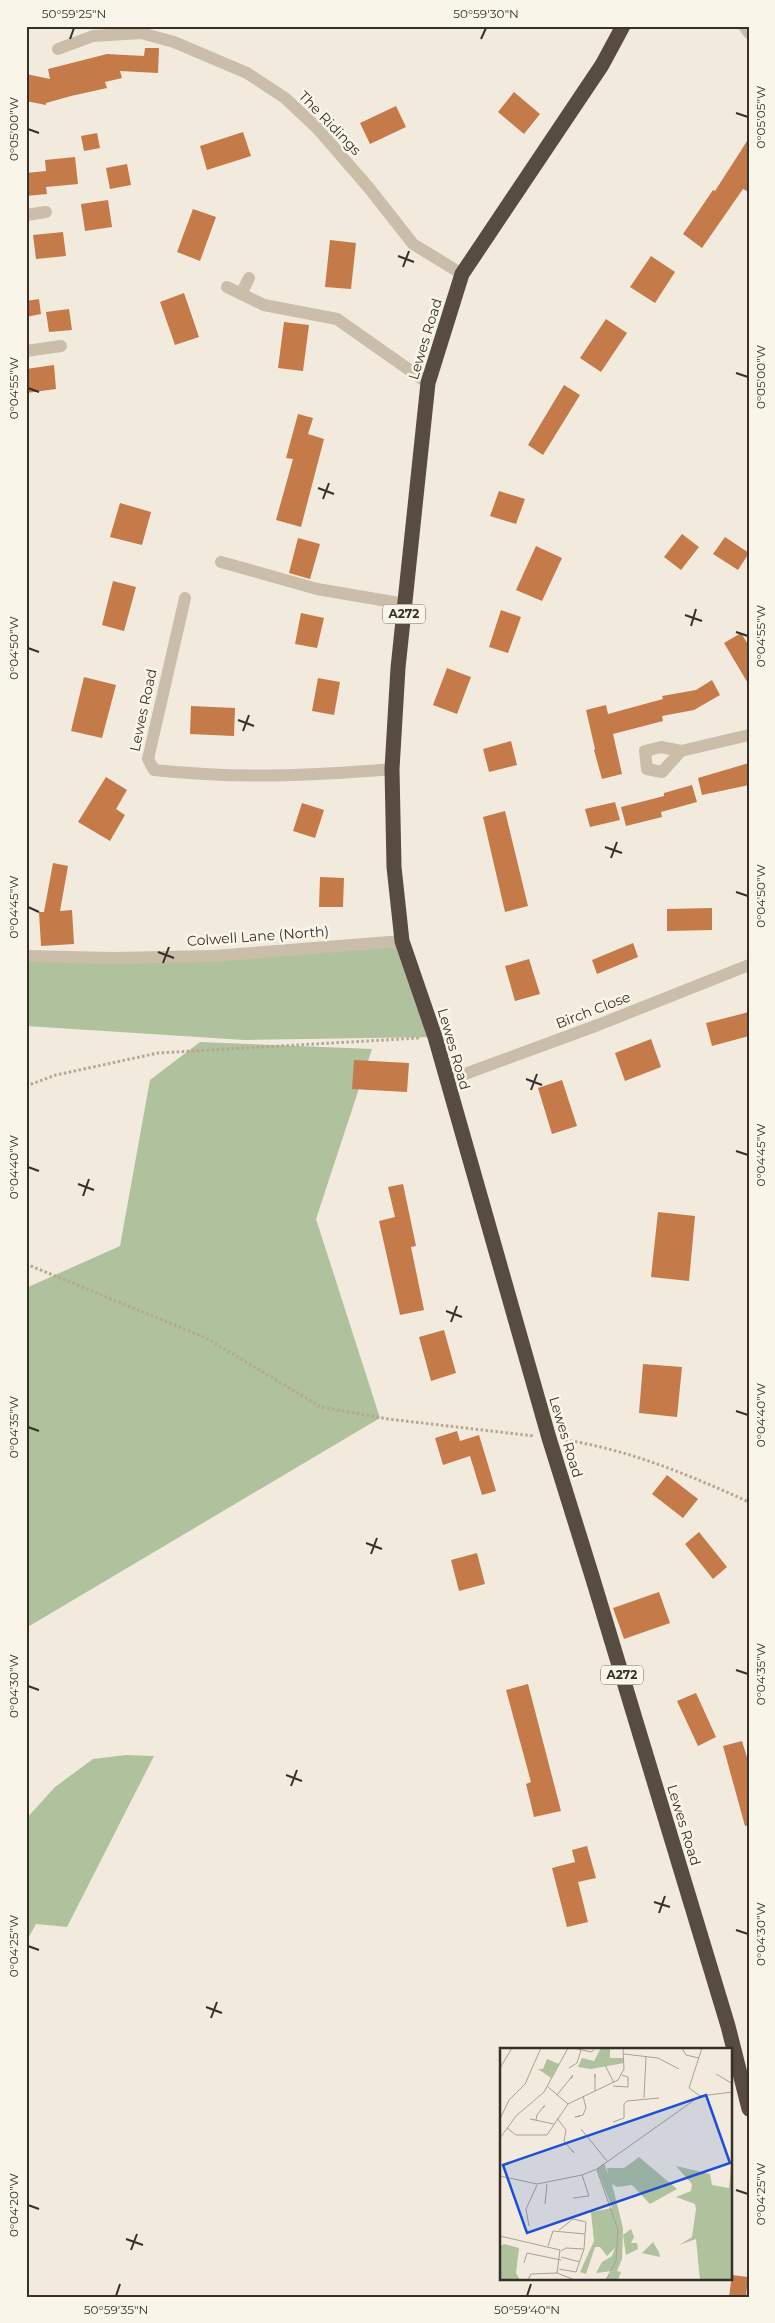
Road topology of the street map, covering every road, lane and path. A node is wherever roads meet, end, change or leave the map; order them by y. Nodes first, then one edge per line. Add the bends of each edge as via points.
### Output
1 (623, 26) edge
2 (744, 26) edge
3 (749, 33) edge
4 (58, 49) dead end
5 (46, 212) dead end
6 (26, 215) edge
7 (462, 274) junction
8 (249, 278) dead end
9 (227, 287) dead end
10 (241, 294) junction
11 (61, 346) dead end
12 (26, 352) edge
13 (428, 383) junction
14 (221, 562) dead end
15 (185, 598) dead end
16 (405, 604) junction
17 (749, 735) edge
18 (681, 752) dead end
19 (392, 769) junction
20 (402, 941) junction
21 (26, 956) edge
22 (749, 964) edge
23 (435, 1037) junction
24 (446, 1081) junction
25 (26, 1086) edge
26 (26, 1264) edge
27 (549, 1438) junction
28 (749, 1502) edge
29 (749, 2108) edge

1 - 7 highway, Lewes Road / A272 via 602,65
2 - 3 street
4 - 7 street, The Ridings via 93,36 141,33 174,42 247,73 285,98 317,128 413,244
5 - 6 street
7 - 13 highway, Lewes Road / A272
8 - 10 street
9 - 10 street
10 - 13 street via 264,305 337,319
11 - 12 street
13 - 16 highway, Lewes Road / A272
14 - 16 street via 317,589
15 - 19 street, Lewes Road via 148,759 154,770 244,777
16 - 19 highway, Lewes Road / A272
17 - 18 street
19 - 20 highway, Lewes Road / A272 via 394,867
20 - 21 street, Colwell Lane (North) via 214,956
20 - 23 highway, Lewes Road / A272
22 - 24 street, Birch Close via 598,1025
23 - 24 highway, Lewes Road / A272
23 - 25 path via 158,1053 56,1075
24 - 27 highway, Lewes Road / A272
26 - 27 path via 206,1338 322,1407 388,1419
27 - 28 path via 600,1446 683,1472
27 - 29 highway, Lewes Road / A272 via 728,2026

